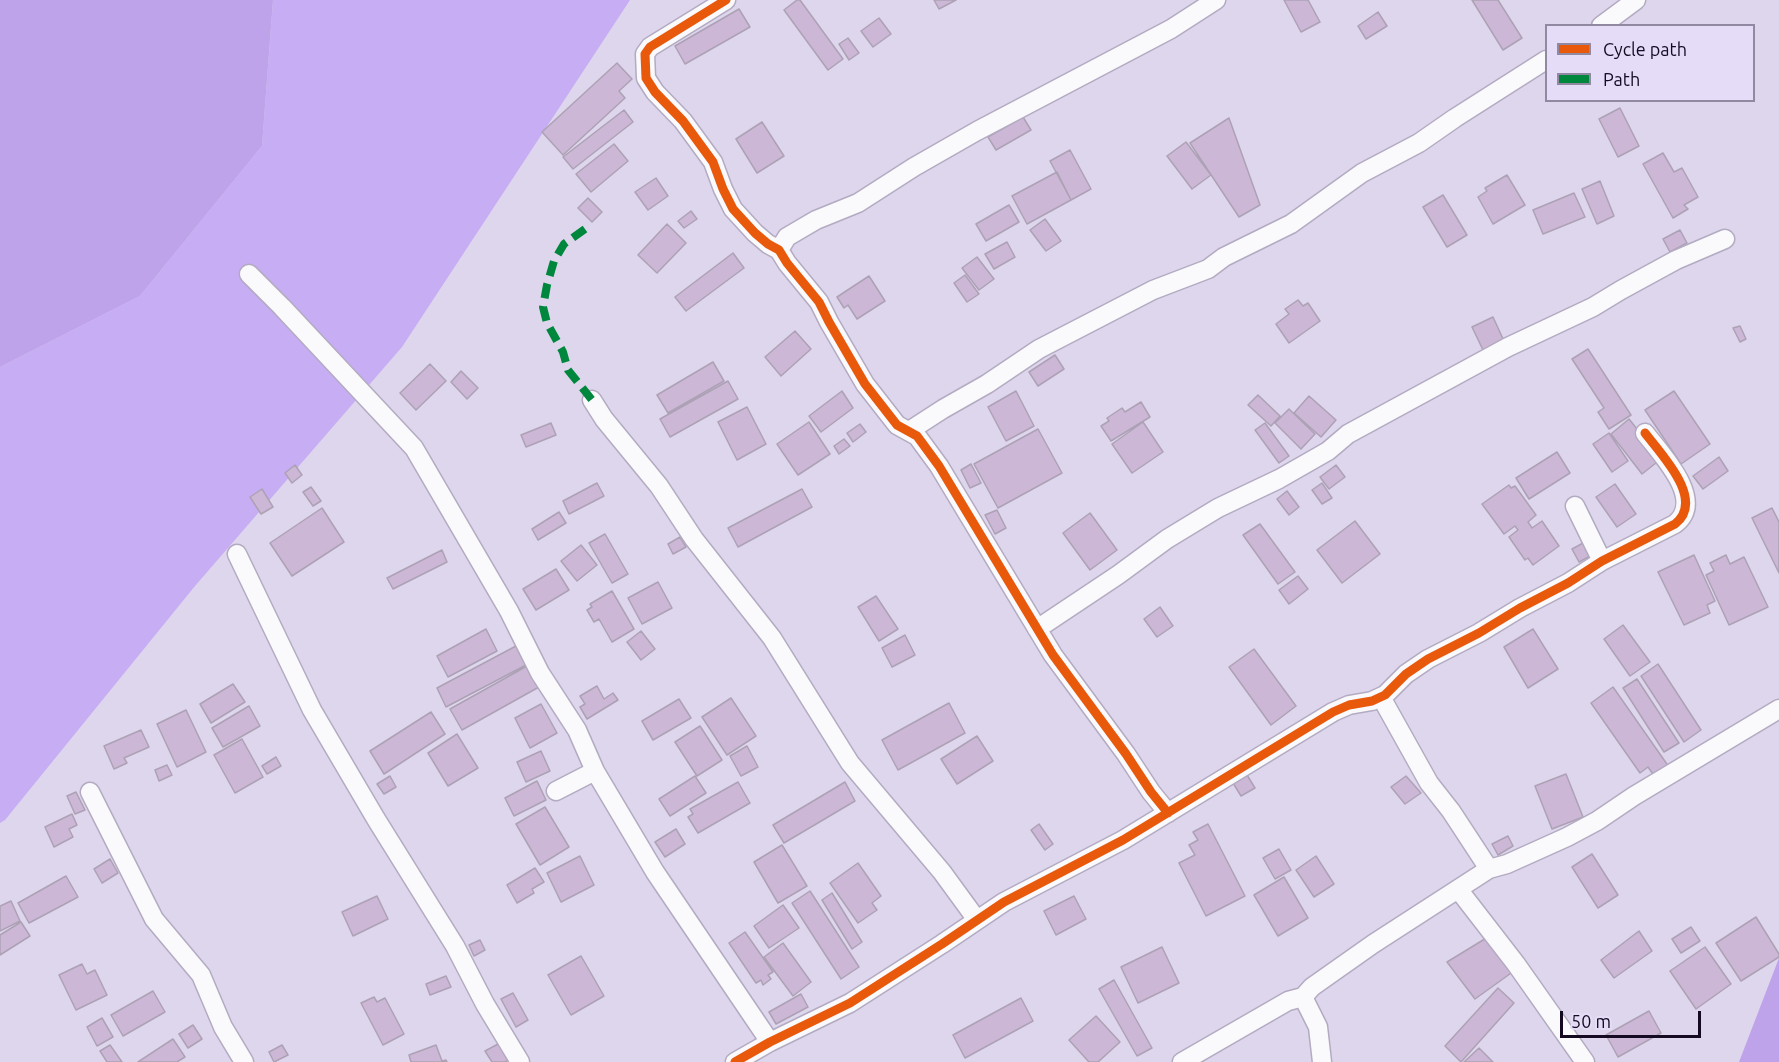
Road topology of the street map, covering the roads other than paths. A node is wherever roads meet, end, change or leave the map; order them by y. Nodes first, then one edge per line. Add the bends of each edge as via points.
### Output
1 (726, 0) edge
2 (1216, 0) edge
3 (1636, 0) edge
4 (1604, 24) edge
5 (1545, 61) edge
6 (1725, 239) dead end
7 (779, 250) junction
8 (249, 274) dead end
9 (592, 400) dead end
10 (909, 431) junction
11 (1645, 433) dead end
12 (1575, 506) dead end
13 (237, 554) dead end
14 (1602, 561) junction
15 (1037, 629) junction
16 (1381, 697) junction
17 (1779, 709) edge
18 (595, 771) junction
19 (90, 792) dead end
20 (556, 792) dead end
21 (1168, 813) junction
22 (1488, 869) junction
23 (1458, 889) junction
24 (977, 920) junction
25 (1303, 997) junction
26 (770, 1042) junction
27 (244, 1062) edge
28 (520, 1062) edge
29 (735, 1062) edge
30 (1182, 1062) edge
31 (1322, 1062) edge
32 (1585, 1062) edge

1 - 7 street via 650,47 645,54 646,78 713,162 733,209 755,233
2 - 7 street via 1171,29 968,136 858,203 786,237
3 - 4 street
5 - 10 street via 1419,143 1362,173 1291,224 1208,269 1153,290 1039,349
6 - 15 street via 1508,347 1348,434 1328,452 1218,508 1167,539
7 - 10 street via 819,302 865,384 897,425
8 - 18 street via 414,448 509,611 540,673 577,730
9 - 24 street via 772,638 850,763
10 - 15 street via 939,466
11 - 14 street via 1676,472 1686,502 1685,512 1675,524
12 - 14 street
13 - 28 street via 312,710 455,946
14 - 16 street via 1428,658
15 - 21 street
16 - 21 street via 1333,712
16 - 22 street via 1429,783
17 - 22 street via 1597,821 1507,864
18 - 20 street
18 - 26 street via 655,872
19 - 27 street via 154,919 201,975
21 - 24 street
22 - 23 street
23 - 25 street via 1373,944
23 - 32 street
24 - 26 street via 850,1003
25 - 30 street via 1288,1001
25 - 31 street via 1318,1027
26 - 29 street

